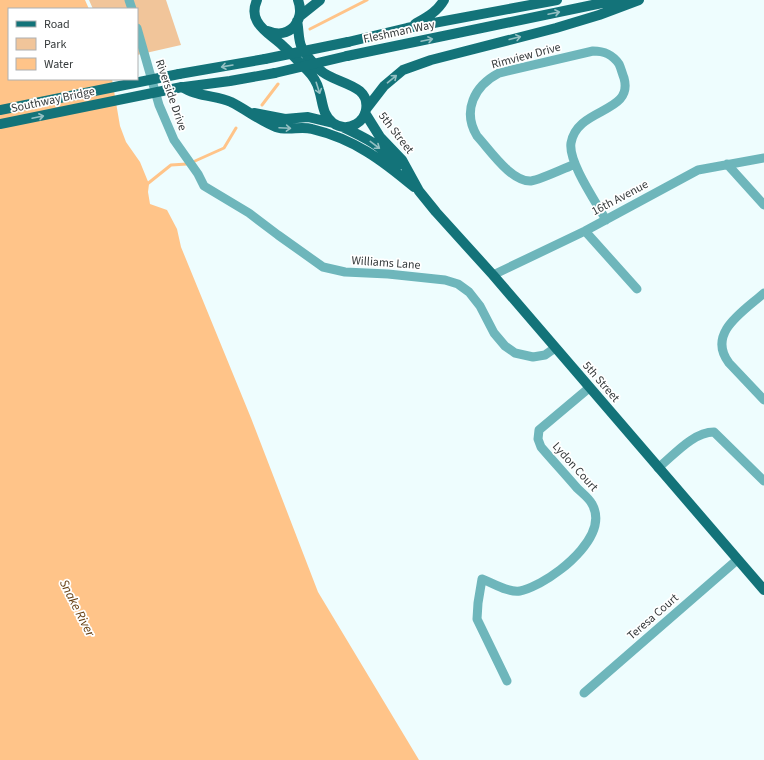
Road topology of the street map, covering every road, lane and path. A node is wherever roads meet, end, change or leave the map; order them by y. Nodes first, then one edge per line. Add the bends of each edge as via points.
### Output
1 (298, 0) edge
2 (320, 0) edge
3 (444, 0) edge
4 (557, 0) edge
5 (622, 0) edge
6 (639, 0) edge
7 (255, 2) edge
8 (299, 19) junction
9 (407, 28) junction
10 (264, 29) junction
11 (138, 32) edge
12 (179, 74) joint
13 (182, 87) junction
14 (0, 110) edge
15 (366, 110) junction
16 (250, 112) junction
17 (333, 123) junction
18 (0, 124) edge
19 (343, 127) junction
20 (764, 158) edge
21 (575, 164) junction
22 (727, 164) junction
23 (398, 174) junction
24 (204, 186) joint
25 (419, 191) junction
26 (764, 205) edge
27 (606, 220) junction
28 (585, 231) junction
29 (493, 275) junction
30 (637, 289) dead end
31 (764, 293) edge
32 (555, 348) junction
33 (589, 388) junction
34 (764, 400) edge
35 (658, 468) junction
36 (764, 481) edge
37 (737, 560) junction
38 (764, 590) edge
39 (507, 681) dead end
40 (584, 693) dead end

1 - 8 main road
2 - 8 main road
3 - 9 main road via 431,16
4 - 9 main road, Fleshman Way
13 -> 5 main road, Fleshman Way, bridge via 275,73
15 -> 6 main road via 384,86 403,70 431,60 556,28
7 - 10 main road via 257,21
8 - 10 main road via 290,30 280,34
8 - 15 main road, 5th Street via 302,48 320,70 332,79 362,92
9 -> 12 main road, Fleshman Way, bridge via 265,59
10 -> 17 main road via 309,72 320,90 323,109
11 - 24 street, Riverside Drive via 159,105 174,140
12 - 14 main road, Southway Bridge, bridge
13 - 16 main road via 229,102
18 -> 13 main road, Southway Bridge, bridge
15 - 19 main road via 359,122
15 - 25 main road, 5th Street via 380,137 402,160
16 - 17 main road, 5th Street via 285,119 308,117
16 -> 23 main road via 278,128 309,128 328,133 362,148
17 - 19 main road, 5th Street
19 -> 23 main road, 5th Street via 377,146 394,164
20 - 22 street, 16th Avenue
21 - 21 street, Rimview Drive via 531,181 511,173 473,129 472,102 481,86 499,73 593,51 610,54 620,67 626,84 625,94 615,104 585,120 578,127 571,145
21 - 27 street, Rimview Drive
22 - 26 street
22 - 27 street, 16th Avenue via 698,170
23 - 25 main road, 5th Street
24 - 32 street, Williams Lane via 249,213 323,267 345,272 445,280 458,284 469,292 480,306 494,333 515,352 533,357 545,355
25 - 29 main road, 5th Street
27 - 28 street, 16th Avenue
28 - 29 street, 16th Avenue
28 - 30 street
29 - 32 main road, 5th Street
31 - 34 street via 727,325 722,336 721,348 724,358
32 - 33 main road, 5th Street
33 - 35 main road, 5th Street
33 - 39 street, Lydon Court via 539,430 538,439 540,447 592,504 595,518 592,532 583,548 568,564 530,588 519,591 506,589 482,579 477,619
35 - 36 street via 694,438 714,432
35 - 37 main road, 5th Street
37 - 38 main road, 5th Street
37 - 40 street, Teresa Court

